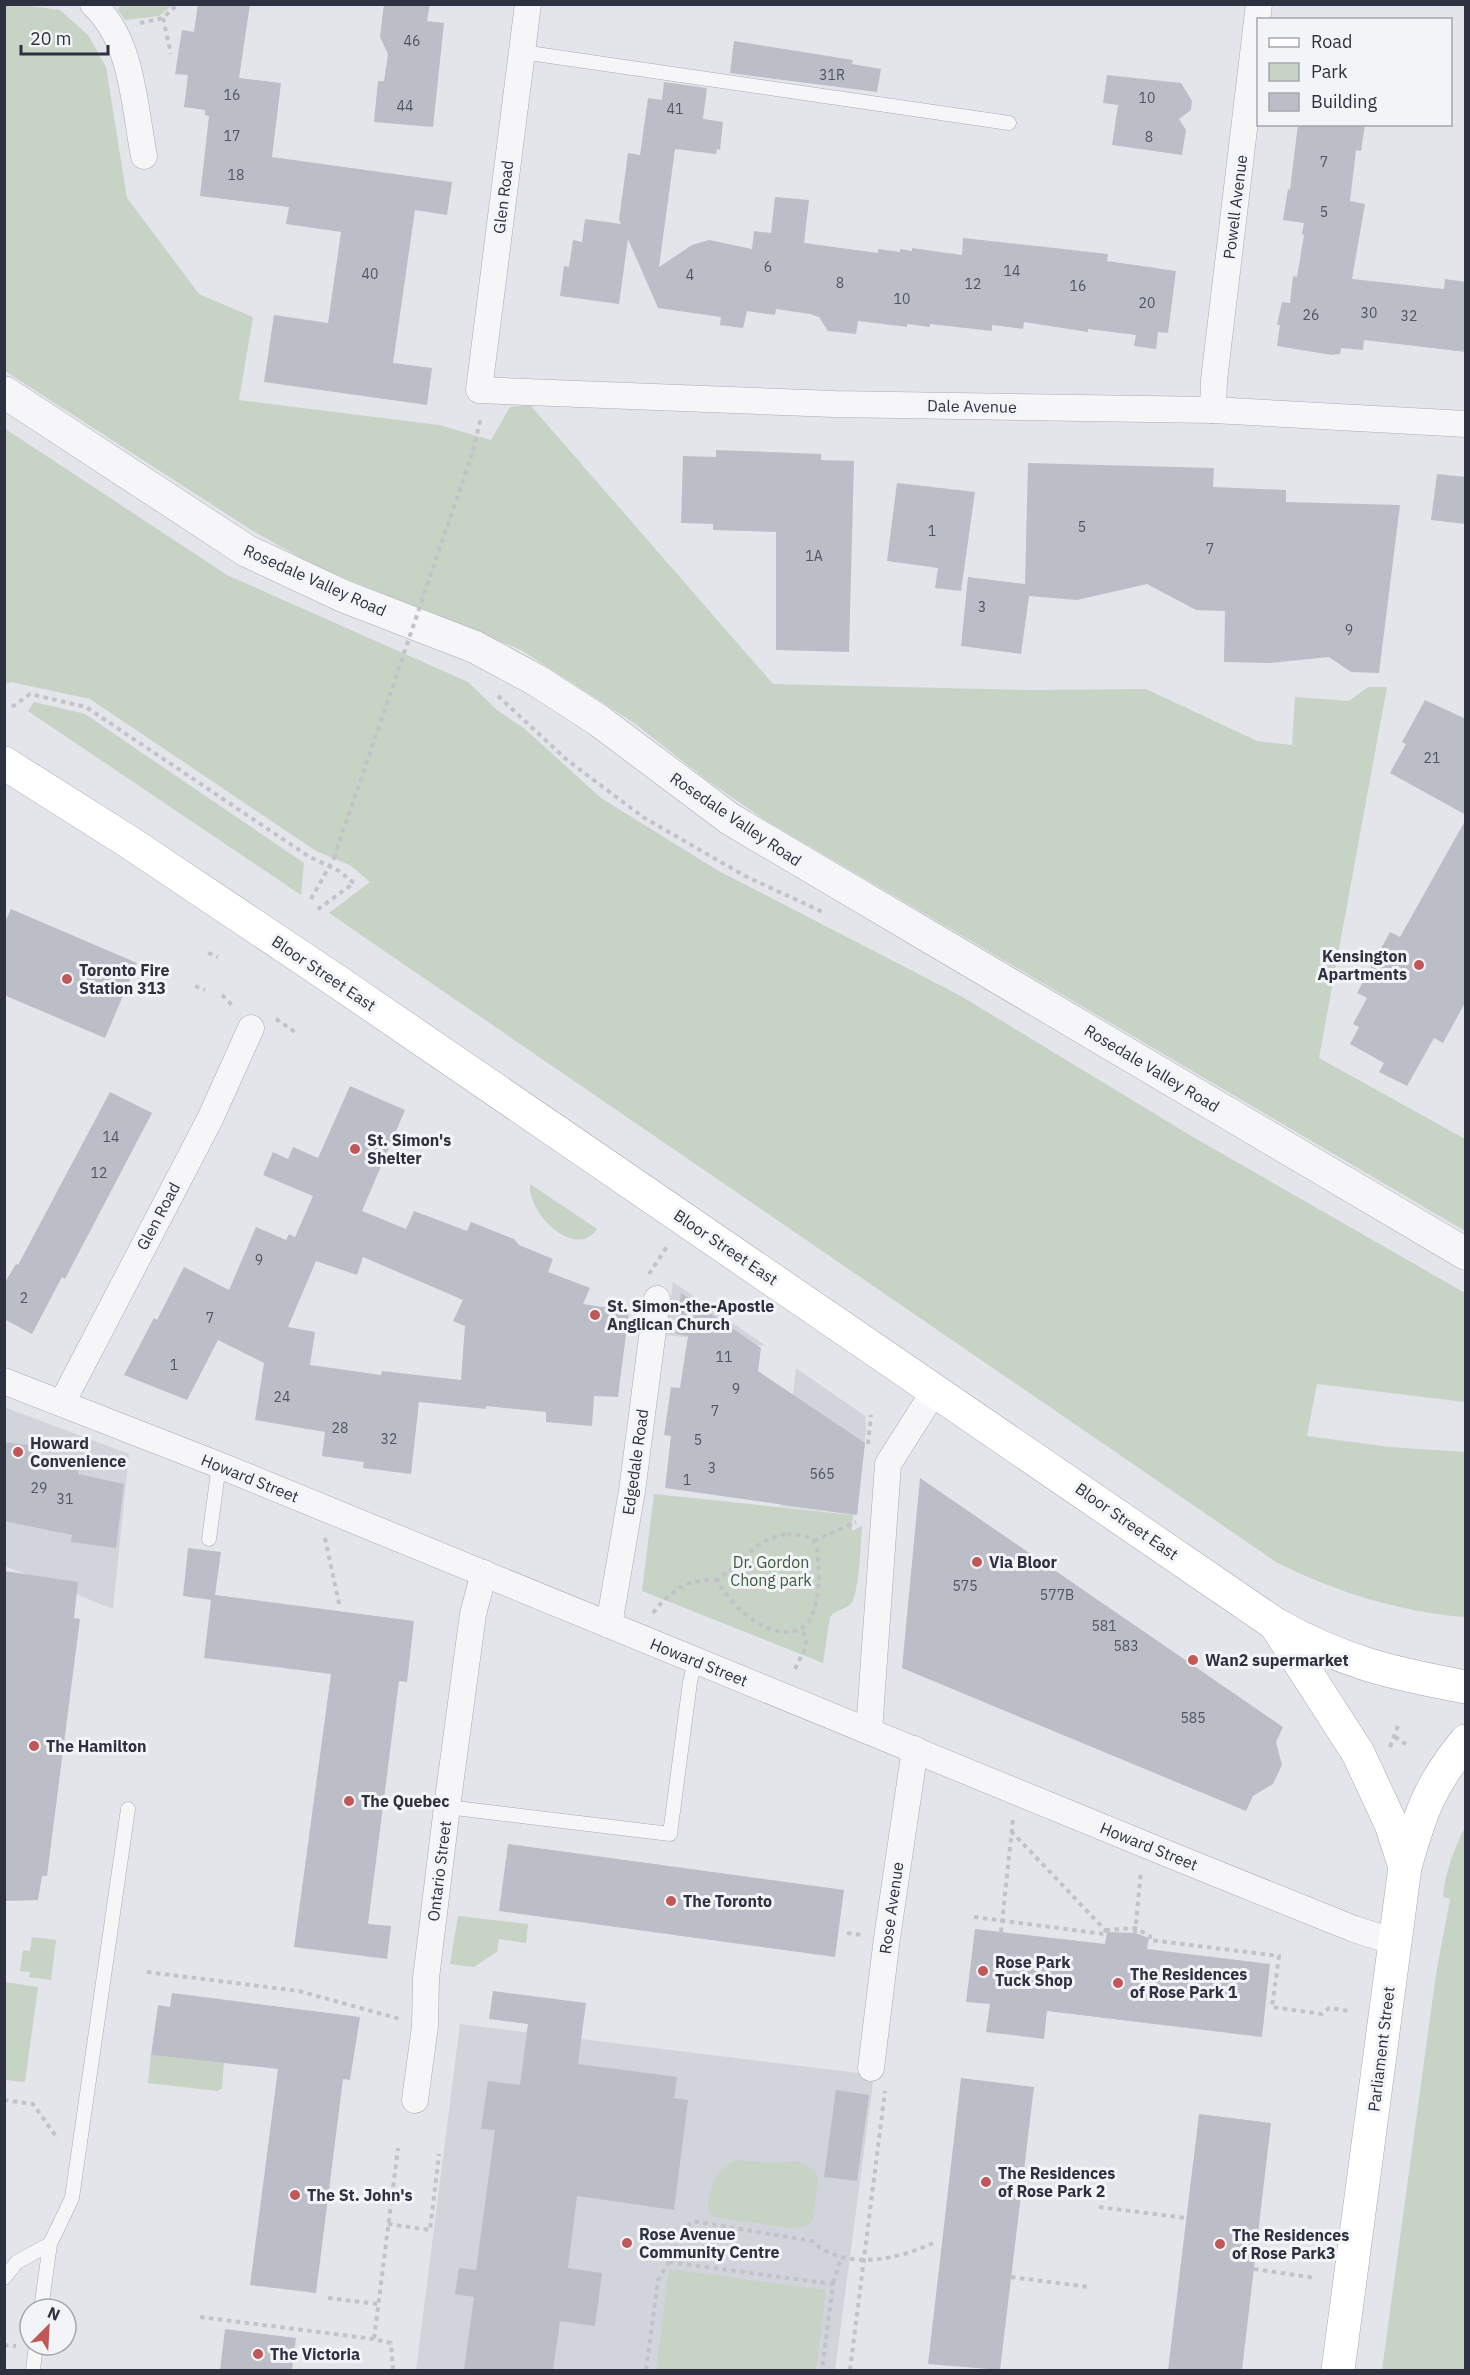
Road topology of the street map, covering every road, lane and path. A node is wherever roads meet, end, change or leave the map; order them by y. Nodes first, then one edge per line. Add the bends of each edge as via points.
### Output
1 (93, 4) edge
2 (178, 4) edge
3 (528, 4) edge
4 (163, 18) junction
5 (1257, 21) edge
6 (147, 22) dead end
7 (522, 51) junction
8 (171, 54) dead end
9 (1009, 123) dead end
10 (144, 156) dead end
11 (479, 390) junction
12 (4, 392) edge
13 (1213, 410) junction
14 (1466, 424) edge
15 (12, 707) dead end
16 (4, 763) edge
17 (329, 866) junction
18 (311, 899) dead end
19 (317, 910) dead end
20 (208, 953) dead end
21 (218, 957) dead end
22 (195, 986) dead end
23 (205, 990) dead end
24 (222, 995) dead end
25 (254, 1019) junction
26 (298, 1034) dead end
27 (1466, 1254) edge
28 (657, 1299) dead end
29 (4, 1381) edge
30 (935, 1390) junction
31 (62, 1403) junction
32 (871, 1415) dead end
33 (867, 1452) dead end
34 (219, 1465) junction
35 (860, 1517) dead end
36 (323, 1528) dead end
37 (209, 1539) dead end
38 (814, 1541) junction
39 (484, 1573) junction
40 (717, 1580) junction
41 (340, 1608) dead end
42 (653, 1613) dead end
43 (1275, 1624) junction
44 (609, 1625) junction
45 (802, 1629) junction
46 (695, 1661) junction
47 (795, 1669) dead end
48 (1466, 1687) edge
49 (1399, 1723) dead end
50 (869, 1731) junction
51 (1466, 1741) edge
52 (1406, 1744) dead end
53 (915, 1749) junction
54 (447, 1808) junction
55 (128, 1809) dead end
56 (1014, 1812) dead end
57 (1011, 1831) junction
58 (1142, 1862) dead end
59 (1405, 1867) junction
60 (974, 1917) dead end
61 (1002, 1920) junction
62 (1107, 1931) junction
63 (1135, 1931) junction
64 (1001, 1932) dead end
65 (1395, 1942) junction
66 (147, 1972) dead end
67 (1349, 2011) dead end
68 (401, 2020) dead end
69 (878, 2074) joint
70 (4, 2100) edge
71 (415, 2100) dead end
72 (398, 2148) dead end
73 (439, 2154) dead end
74 (76, 2165) junction
75 (1100, 2207) dead end
76 (1186, 2218) dead end
77 (388, 2224) junction
78 (933, 2243) dead end
79 (50, 2244) junction
80 (841, 2258) junction
81 (864, 2259) junction
82 (669, 2262) junction
83 (1254, 2269) dead end
84 (1011, 2277) dead end
85 (4, 2278) edge
86 (1316, 2278) dead end
87 (833, 2284) junction
88 (1089, 2287) dead end
89 (43, 2297) edge
90 (328, 2298) dead end
91 (378, 2304) junction
92 (200, 2317) dead end
93 (374, 2339) junction
94 (393, 2370) edge
95 (646, 2370) edge
96 (822, 2370) edge
97 (850, 2370) edge
98 (1338, 2370) edge

1 - 10 street via 122,44
2 - 4 path
3 - 7 street, Glen Road
4 - 6 path
4 - 8 path
5 - 13 street, Powell Avenue
7 - 9 lane
7 - 11 street, Glen Road
11 - 13 street, Dale Avenue via 834,404
11 - 17 path, bridge via 481,424 473,451
12 - 27 street, Rosedale Valley Road via 247,551 343,596 475,648 536,680 598,720 730,819
13 - 14 street, Dale Avenue
15 - 17 path via 30,694 86,707 308,856
16 - 30 main road, Bloor Street East via 338,982
17 - 18 path
17 - 19 path via 354,883
20 - 21 path
22 - 23 path
24 - 25 path
25 - 26 path
25 - 31 street, Glen Road via 210,1119
28 - 44 street, Edgedale Road via 632,1491
29 - 31 street, Howard Street
30 - 43 main road, Bloor Street East
30 - 50 street via 888,1464
31 - 34 street, Howard Street
32 - 33 path
34 - 37 lane
34 - 39 street, Howard Street
35 - 38 path
36 - 41 path
38 - 40 path via 806,1536 772,1537 760,1542
38 - 45 path via 820,1580
39 - 44 street, Howard Street
39 - 54 street, Ontario Street via 473,1614
40 - 42 path via 703,1579 673,1591
40 - 45 path via 738,1607 757,1623 780,1631
43 - 48 main road, Bloor Street East via 1311,1644 1366,1666
43 - 59 main road via 1358,1753 1391,1824
44 - 46 street, Howard Street
45 - 47 path via 807,1645
46 - 50 street, Howard Street
46 - 54 lane via 670,1834
49 - 52 path via 1395,1737
50 - 53 street, Howard Street
51 - 59 main road, Parliament Street via 1446,1766 1421,1811
53 - 65 street, Howard Street via 1184,1861
53 - 69 street, Rose Avenue
54 - 71 street, Ontario Street
55 - 74 lane
56 - 57 path
57 - 61 path
57 - 62 path
58 - 63 path
59 - 65 main road, Parliament Street
60 - 61 path
61 - 62 path via 1104,1934
61 - 64 path
62 - 63 path
63 - 67 path via 1150,1936 1150,1940 1279,1956 1272,2007 1322,2014 1329,2008
65 - 98 main road, Parliament Street
66 - 68 path via 299,1991
69 - 81 path
70 - 74 path via 33,2104
72 - 77 path
73 - 77 path via 430,2230
74 - 79 lane via 72,2198
75 - 76 path
77 - 91 path
78 - 81 path via 902,2256
79 - 85 lane via 17,2262
79 - 89 lane
80 - 81 path
80 - 82 path via 823,2252 812,2241 693,2221 682,2230
80 - 87 path
81 - 97 path
82 - 87 path
82 - 95 path via 657,2280
83 - 86 path
84 - 88 path
87 - 96 path
90 - 91 path
91 - 93 path
92 - 93 path
93 - 94 path via 391,2343

